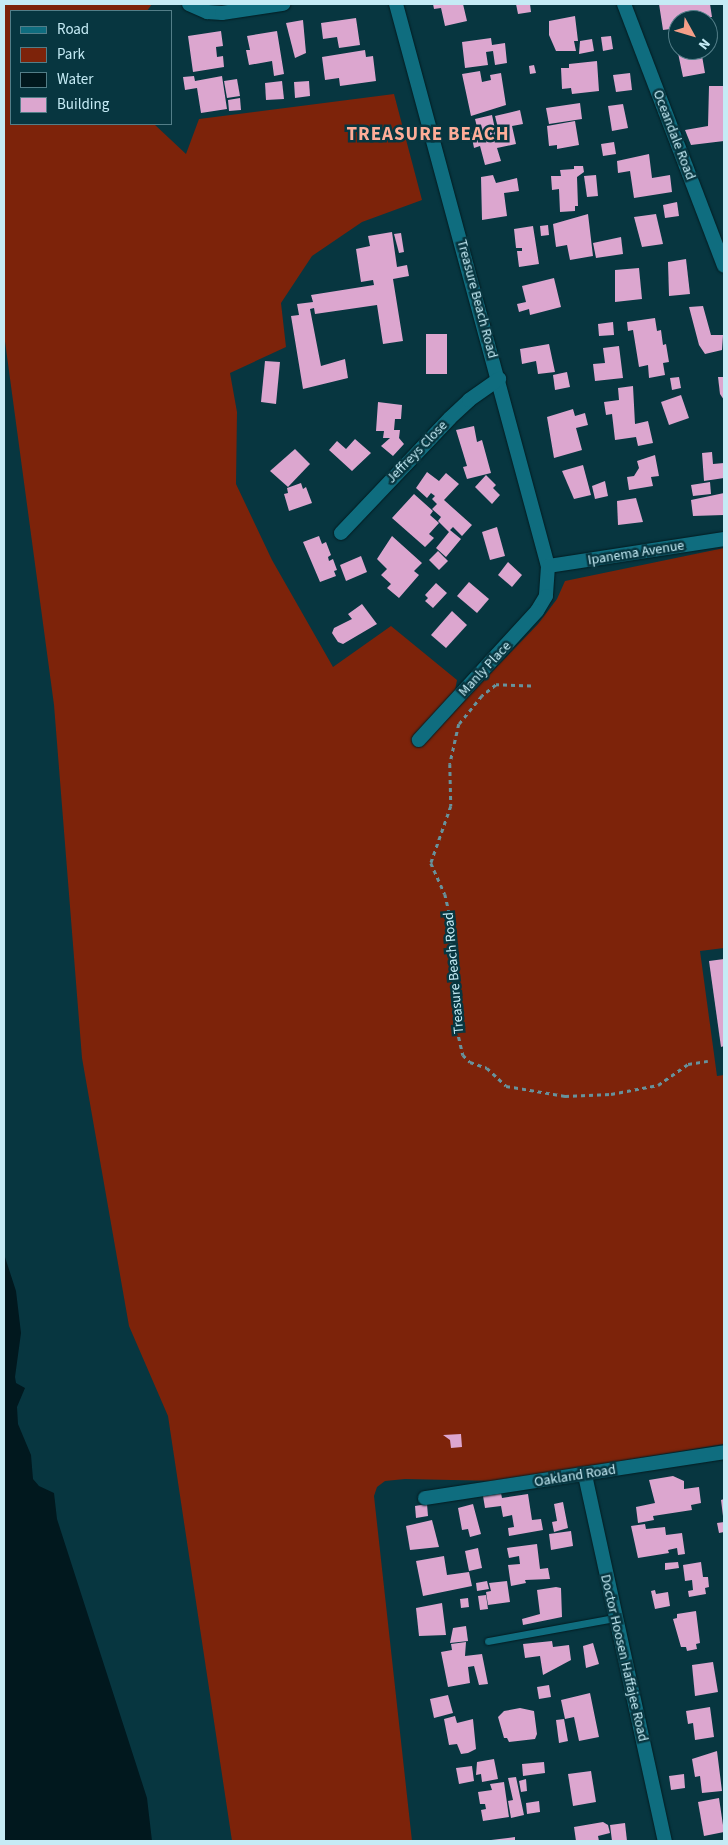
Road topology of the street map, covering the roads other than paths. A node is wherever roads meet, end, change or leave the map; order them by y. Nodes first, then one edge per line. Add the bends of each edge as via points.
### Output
1 (189, 4) edge
2 (283, 4) edge
3 (396, 4) edge
4 (624, 4) edge
5 (724, 266) edge
6 (499, 379) junction
7 (341, 532) dead end
8 (724, 539) edge
9 (548, 566) junction
10 (546, 596) joint
11 (419, 740) dead end
12 (724, 1452) edge
13 (585, 1475) junction
14 (426, 1498) dead end
15 (615, 1618) junction
16 (488, 1641) dead end
17 (665, 1841) edge

1 - 2 street via 207,12 222,13
3 - 6 street, Treasure Beach Road
4 - 5 street, Oceandale Road
6 - 7 street, Jeffreys Close via 450,418
6 - 9 street, Treasure Beach Road
8 - 9 street, Ipanema Avenue
9 - 10 street, Treasure Beach Road
10 - 11 street, Manly Place via 531,618
12 - 13 street, Oakland Road
13 - 14 street, Oakland Road
13 - 15 street, Doctor Hoosen Haffajee Road
15 - 16 lane
15 - 17 street, Doctor Hoosen Haffajee Road

